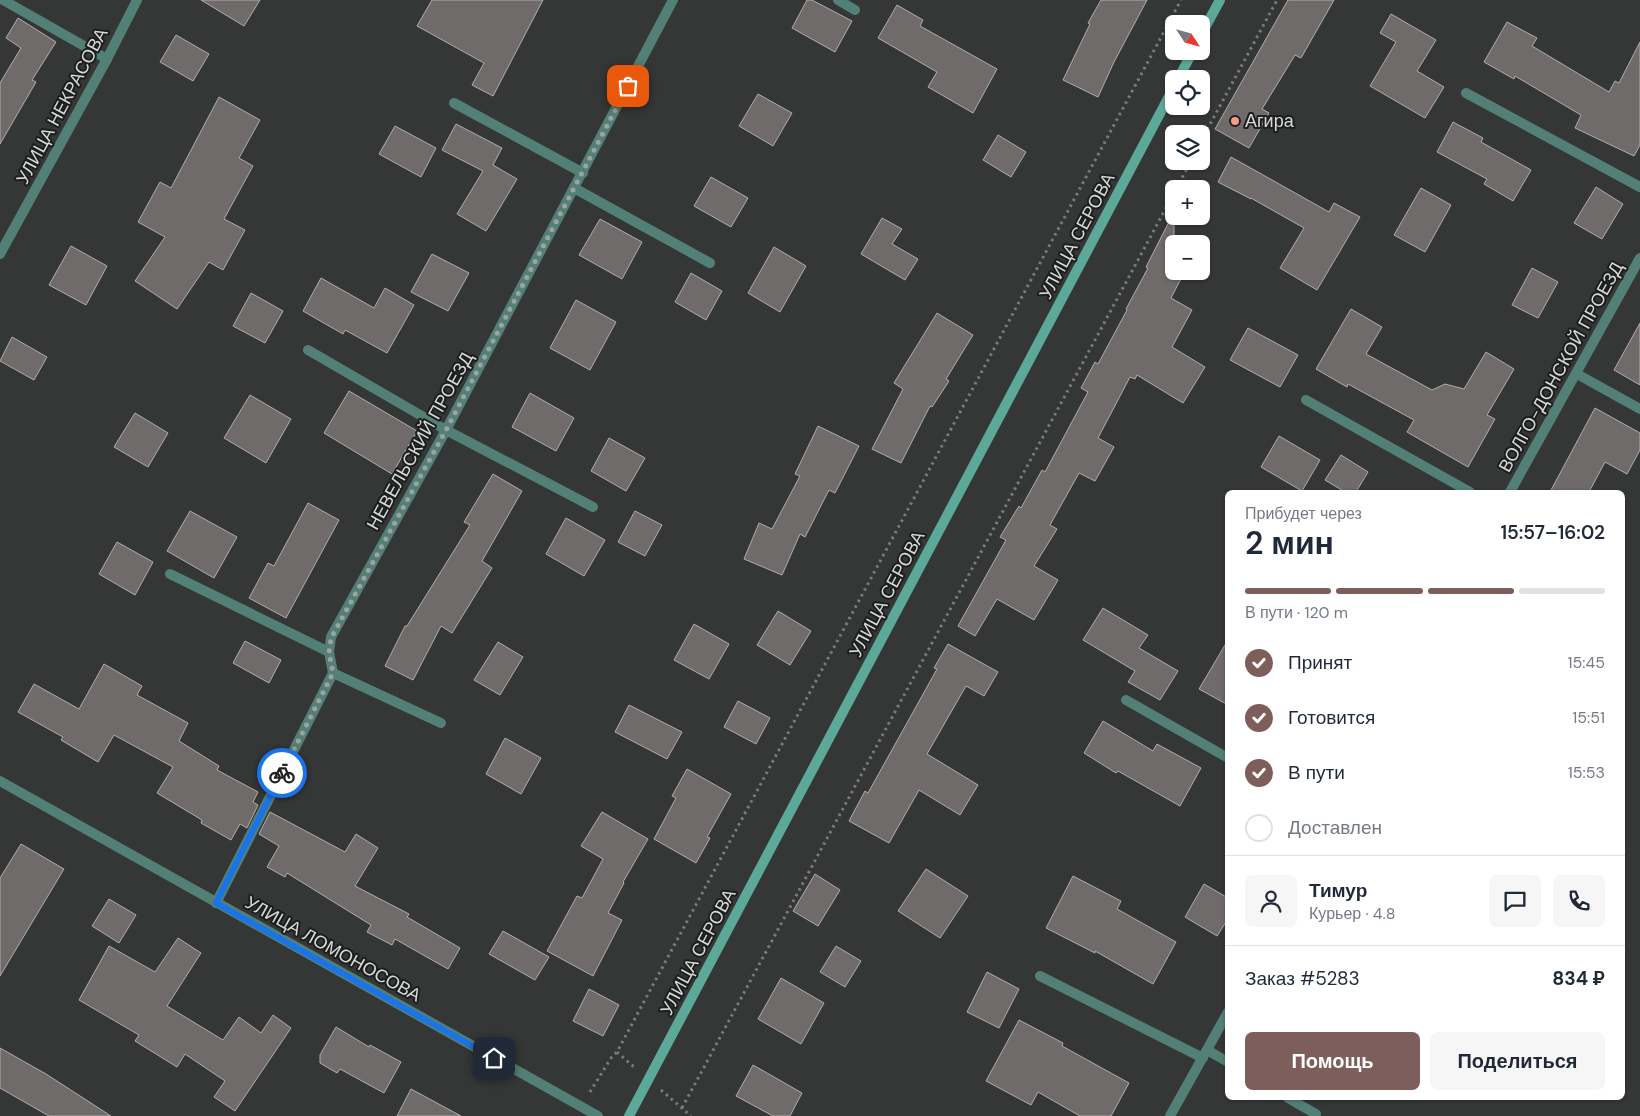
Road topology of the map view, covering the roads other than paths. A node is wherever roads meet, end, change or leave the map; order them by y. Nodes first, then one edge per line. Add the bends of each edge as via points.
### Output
1 (3, 0) edge
2 (137, 0) edge
3 (672, 0) edge
4 (838, 0) edge
5 (1220, 0) edge
6 (856, 10) dead end
7 (1210, 18) edge
8 (107, 59) junction
9 (1466, 93) dead end
10 (454, 104) dead end
11 (1165, 104) edge
12 (582, 173) junction
13 (1640, 186) edge
14 (574, 188) junction
15 (0, 254) edge
16 (1640, 258) edge
17 (710, 263) dead end
18 (308, 350) dead end
19 (1577, 374) junction
20 (1306, 400) dead end
21 (1640, 409) edge
22 (446, 430) junction
23 (1466, 490) edge
24 (1511, 490) edge
25 (593, 507) dead end
26 (170, 574) dead end
27 (329, 652) junction
28 (333, 673) junction
29 (1126, 700) dead end
30 (441, 723) dead end
31 (1225, 756) edge
32 (0, 782) edge
33 (216, 903) junction
34 (1040, 976) dead end
35 (1225, 1017) edge
36 (1205, 1054) junction
37 (1225, 1061) edge
38 (1292, 1100) edge
39 (1316, 1114) dead end
40 (598, 1116) edge
41 (629, 1116) edge
42 (1170, 1116) edge

1 - 8 street
2 - 8 street, УЛИЦА НЕКРАСОВА
3 - 12 street, НЕВЕЛЬСКИЙ ПРОЕЗД
4 - 6 street
5 - 7 main road
8 - 15 street, УЛИЦА НЕКРАСОВА
9 - 13 street
10 - 12 street
11 - 41 main road, УЛИЦА СЕРОВА
12 - 14 street, НЕВЕЛЬСКИЙ ПРОЕЗД
14 - 17 street
14 - 22 street, НЕВЕЛЬСКИЙ ПРОЕЗД
16 - 19 street, ВОЛГО-ДОНСКОЙ ПРОЕЗД
18 - 22 street
19 - 21 street
19 - 24 street, ВОЛГО-ДОНСКОЙ ПРОЕЗД
20 - 23 street
22 - 25 street
22 - 27 street, НЕВЕЛЬСКИЙ ПРОЕЗД via 331,638
26 - 27 street
27 - 28 street, НЕВЕЛЬСКИЙ ПРОЕЗД
28 - 30 street
28 - 33 street
29 - 31 street
32 - 33 street, УЛИЦА ЛОМОНОСОВА
33 - 40 street, УЛИЦА ЛОМОНОСОВА
34 - 36 street
35 - 36 street
36 - 37 street
36 - 42 street
38 - 39 street

